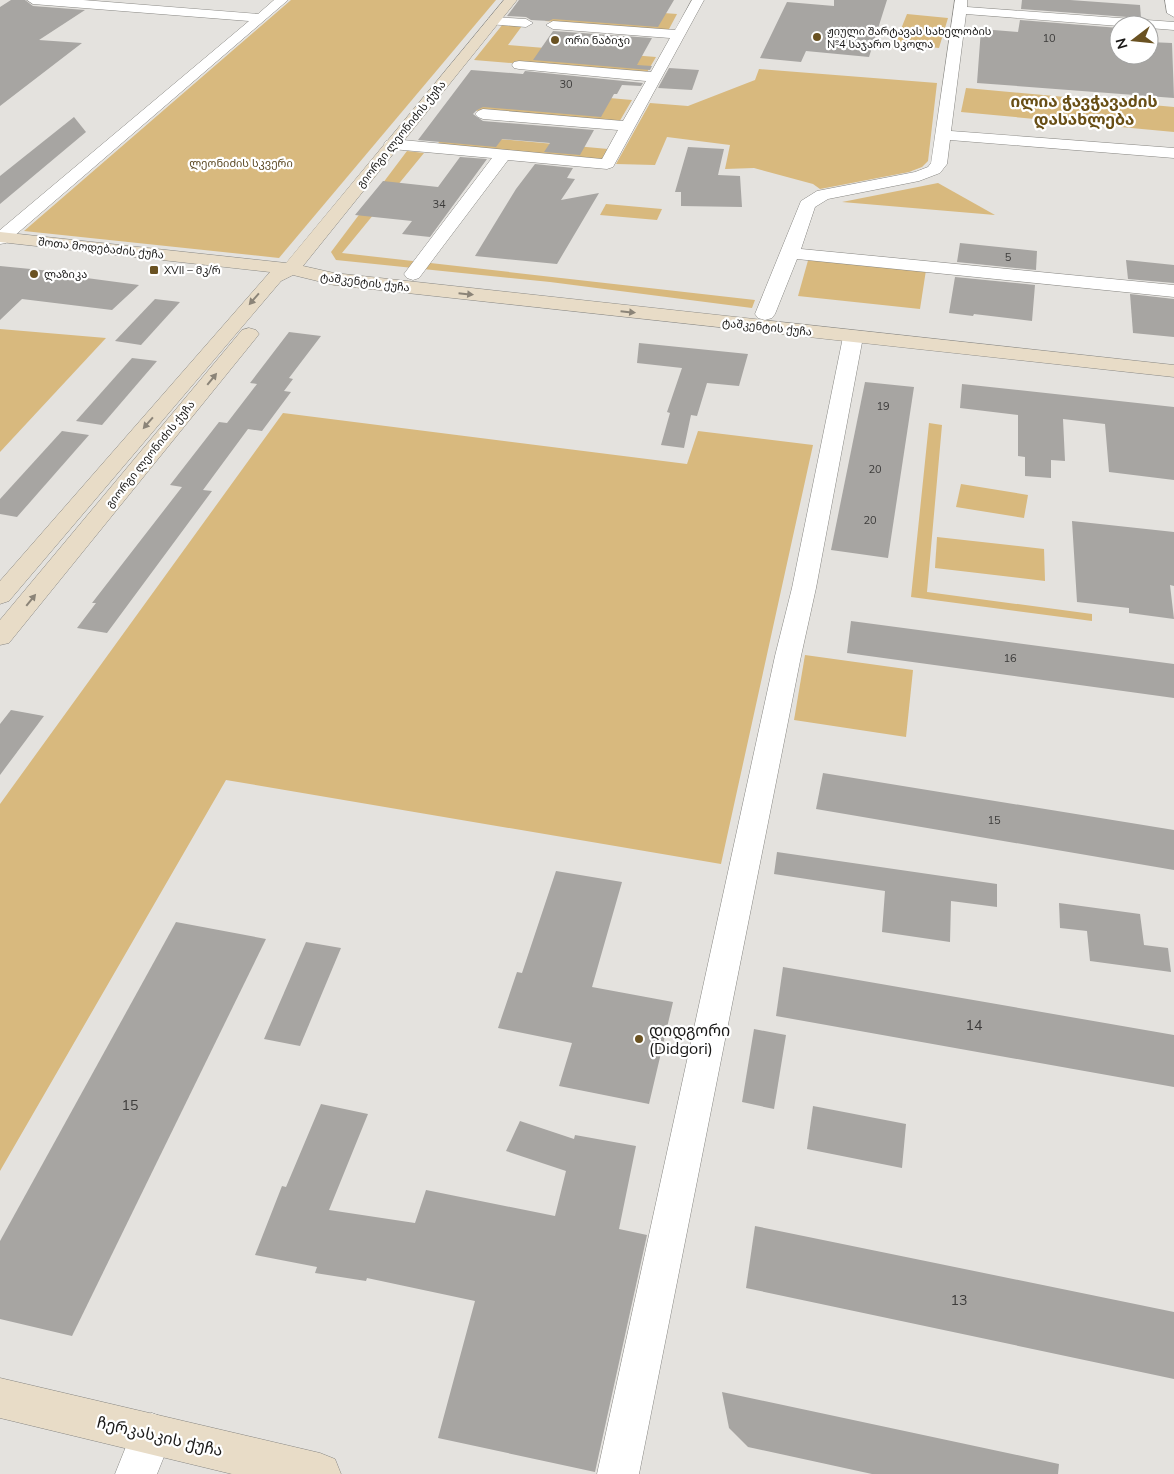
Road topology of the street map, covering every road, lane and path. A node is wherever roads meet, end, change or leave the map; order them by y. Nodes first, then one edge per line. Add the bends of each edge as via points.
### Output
1 (33, 0) edge
2 (282, 0) edge
3 (511, 0) edge
4 (698, 0) edge
5 (1171, 0) edge
6 (109, 3) edge
7 (960, 5) edge
8 (1174, 13) edge
9 (261, 18) junction
10 (494, 21) junction
11 (526, 23) dead end
12 (553, 25) dead end
13 (1174, 26) edge
14 (678, 34) junction
15 (519, 66) dead end
16 (655, 77) junction
17 (483, 114) dead end
18 (628, 126) junction
19 (942, 135) junction
20 (392, 144) junction
21 (1174, 153) edge
22 (503, 155) junction
23 (1, 238) edge
24 (790, 252) junction
25 (291, 268) junction
26 (413, 274) junction
27 (1174, 291) edge
28 (765, 314) junction
29 (853, 337) junction
30 (1174, 358) edge
31 (1174, 371) edge
32 (0, 596) edge
33 (0, 637) edge
34 (0, 1398) edge
35 (152, 1434) junction
36 (136, 1474) edge
37 (320, 1474) edge
38 (618, 1474) edge

1 - 6 street
2 - 9 street
3 - 10 street, გიორგი ლეონიძის ქუჩა
4 - 14 street
5 - 8 street
6 - 9 street
7 - 13 street
7 - 19 street
9 - 23 street
10 - 11 street
10 - 20 street, გიორგი ლეონიძის ქუჩა
12 - 14 street
14 - 16 street
15 - 16 street
16 - 18 street
17 - 18 street
18 - 22 street via 607,164
19 - 21 street
19 - 24 street via 939,164 934,170 919,176 823,195 807,205
20 - 22 street
20 - 25 street, გიორგი ლეონიძის ქუჩა
22 - 26 street
23 - 25 street, შოთა მოდებაძის ქუჩა
24 - 27 street
24 - 28 street
25 - 26 street, ტაშკენტის ქუჩა via 322,265
25 -> 29 street, ტაშკენტის ქუჩა via 334,279
25 -> 32 street, გიორგი ლეონიძის ქუჩა via 274,277
33 -> 25 street, გიორგი ლეონიძის ქუჩა via 294,280
26 - 28 street, ტაშკენტის ქუჩა
28 - 30 street, ტაშკენტის ქუჩა
29 - 31 street, ტაშკენტის ქუჩა
29 - 38 street via 804,588
34 - 35 street, ჩერკასკის ქუჩა
35 - 36 street
35 - 37 street, ჩერკასკის ქუჩა

